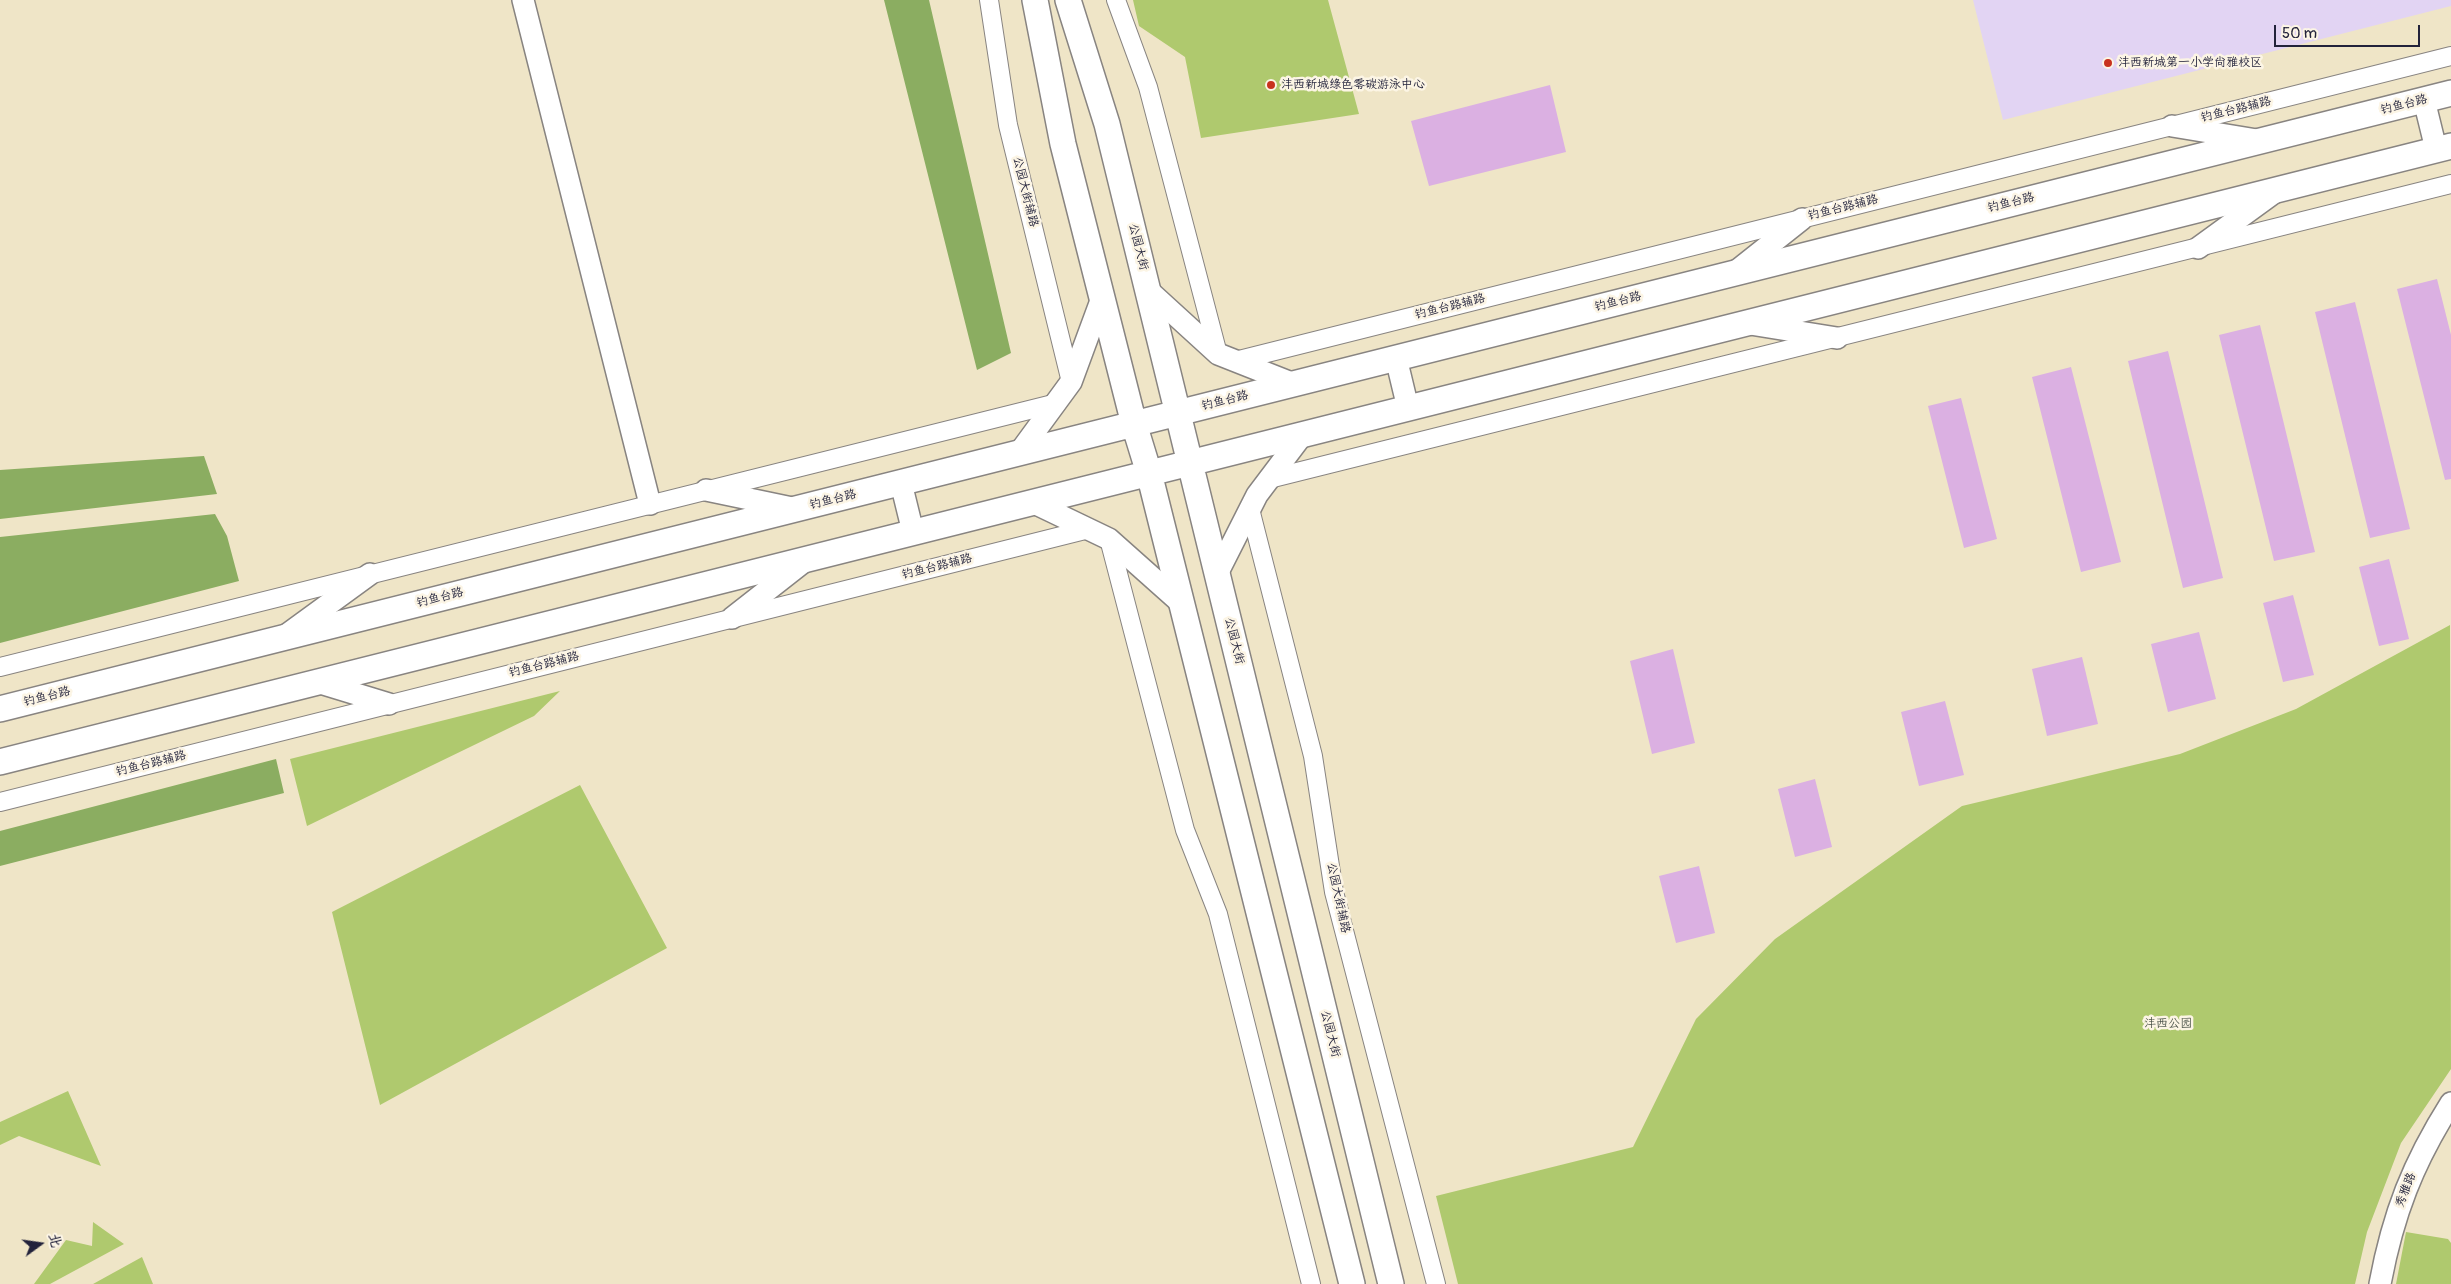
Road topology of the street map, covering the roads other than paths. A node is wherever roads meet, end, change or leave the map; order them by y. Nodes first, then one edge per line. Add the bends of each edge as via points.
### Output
1 (523, 0) edge
2 (989, 0) edge
3 (1035, 0) edge
4 (1068, 0) edge
5 (1116, 0) edge
6 (2451, 56) edge
7 (2451, 93) edge
8 (2424, 100) junction
9 (2172, 126) junction
10 (2260, 141) junction
11 (2444, 147) edge
12 (2451, 184) edge
13 (2280, 188) junction
14 (1802, 218) junction
15 (2198, 248) junction
16 (1733, 273) junction
17 (1149, 291) junction
18 (1102, 298) junction
19 (1745, 323) junction
20 (1837, 338) junction
21 (1226, 357) junction
22 (1396, 358) junction
23 (1071, 382) junction
24 (1294, 384) junction
25 (1057, 403) junction
26 (1408, 408) junction
27 (1179, 412) junction
28 (1134, 424) junction
29 (1303, 434) junction
30 (1018, 453) junction
31 (1190, 462) junction
32 (1149, 473) junction
33 (1269, 479) junction
34 (901, 483) junction
35 (706, 490) junction
36 (1032, 502) junction
37 (650, 504) junction
38 (798, 509) junction
39 (1250, 509) junction
40 (1088, 529) junction
41 (913, 532) junction
42 (1109, 539) junction
43 (808, 558) junction
44 (370, 574) junction
45 (1217, 574) junction
46 (1182, 604) junction
47 (732, 618) junction
48 (281, 638) junction
49 (0, 667) edge
50 (317, 682) junction
51 (389, 704) junction
52 (0, 709) edge
53 (0, 762) edge
54 (0, 802) edge
55 (2451, 1103) edge
56 (1311, 1284) edge
57 (1352, 1284) edge
58 (1391, 1284) edge
59 (1436, 1284) edge
60 (2380, 1284) edge

1 - 37 street
2 - 23 street, 公园大街辅路 via 1008,125
3 - 18 main road via 1063,144
4 - 17 main road, 公园大街 via 1107,124
5 - 21 street via 1148,87
6 - 9 street, 钓鱼台路辅路
7 - 8 main road, 钓鱼台路
8 - 10 main road, 钓鱼台路
8 - 11 street
9 - 10 street
9 - 14 street, 钓鱼台路辅路
10 - 16 main road, 钓鱼台路
11 - 13 main road
12 - 15 street
13 - 15 street
13 - 19 main road
14 - 16 street
14 - 21 street, 钓鱼台路辅路
15 - 20 street
16 - 22 main road, 钓鱼台路
17 - 21 street
17 - 27 main road, 公园大街
18 - 23 street
18 - 28 main road
19 - 20 street
19 - 26 main road
20 - 33 street
21 - 24 street
22 - 24 main road, 钓鱼台路
22 - 26 street
23 - 25 street
24 - 27 main road, 钓鱼台路
25 - 30 street
25 - 35 street
26 - 29 main road
27 - 28 main road, 钓鱼台路
27 - 31 main road, 公园大街
28 - 30 main road, 钓鱼台路
28 - 32 main road
29 - 31 main road
29 - 33 street
30 - 34 main road, 钓鱼台路
31 - 32 main road
31 - 45 main road, 公园大街
32 - 36 main road
32 - 46 main road
33 - 39 street
34 - 38 main road, 钓鱼台路
34 - 41 street
35 - 37 street
35 - 38 street
36 - 40 street
36 - 41 main road
37 - 44 street
38 - 48 main road, 钓鱼台路
39 - 45 street
39 - 59 street, 公园大街辅路 via 1313,756 1334,892
40 - 42 street
40 - 47 street, 钓鱼台路辅路
41 - 43 main road
42 - 46 street
42 - 56 street via 1185,830 1218,914
43 - 47 street
43 - 50 main road
44 - 48 street
44 - 49 street
45 - 58 main road, 公园大街
46 - 57 main road
47 - 51 street, 钓鱼台路辅路
48 - 52 main road, 钓鱼台路
50 - 51 street
50 - 53 main road
51 - 54 street, 钓鱼台路辅路
55 - 60 street, 秀雅路 via 2426,1143 2405,1189 2387,1242

